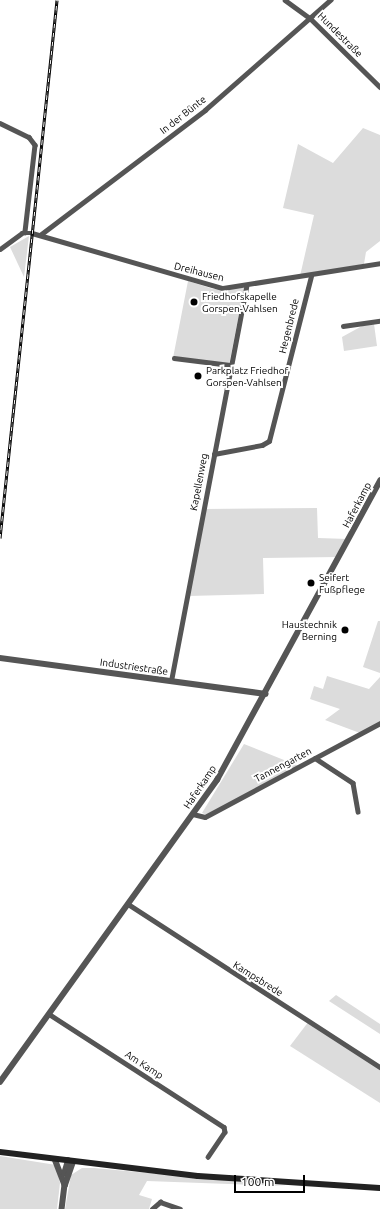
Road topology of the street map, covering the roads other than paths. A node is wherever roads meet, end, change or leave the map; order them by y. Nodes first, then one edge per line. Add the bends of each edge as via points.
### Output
1 (285, 0) edge
2 (330, 0) edge
3 (310, 18) junction
4 (380, 87) edge
5 (0, 123) edge
6 (25, 232) junction
7 (40, 235) junction
8 (0, 248) edge
9 (380, 263) edge
10 (311, 276) junction
11 (246, 287) junction
12 (380, 321) edge
13 (343, 326) dead end
14 (174, 358) dead end
15 (230, 366) junction
16 (214, 454) junction
17 (380, 481) edge
18 (0, 658) edge
19 (171, 681) junction
20 (266, 694) junction
21 (380, 722) edge
22 (315, 758) junction
23 (358, 812) dead end
24 (193, 814) junction
25 (128, 904) junction
26 (49, 1014) junction
27 (380, 1067) edge
28 (0, 1082) edge
29 (0, 1152) edge
30 (208, 1157) dead end
31 (55, 1159) junction
32 (70, 1161) junction
33 (63, 1177) junction
34 (65, 1185) junction
35 (380, 1188) edge
36 (62, 1209) edge
37 (152, 1209) edge
38 (180, 1209) edge

1 - 3 street, Hundestraße
2 - 3 street, In der Bünte
3 - 4 street, Hundestraße
3 - 7 street, In der Bünte via 205,110
5 - 6 street via 29,137 35,145
6 - 7 street, Dreihausen
6 - 8 street
7 - 11 street, Dreihausen via 215,287
9 - 10 street, Dreihausen
10 - 11 street, Dreihausen
10 - 16 street, Hegenbrede via 269,440 262,445
11 - 15 street, Kapellenweg
12 - 13 street
14 - 15 street
15 - 16 street, Kapellenweg
16 - 19 street, Kapellenweg
17 - 20 street, Haferkamp
18 - 19 street, Industriestraße
19 - 20 street, Industriestraße
20 - 24 street, Haferkamp via 229,761
21 - 22 street, Tannengarten
22 - 23 street via 353,783
22 - 24 street, Tannengarten via 205,817
24 - 25 street, Haferkamp
25 - 26 street, Haferkamp
25 - 27 street, Kampsbrede
26 - 28 street, Haferkamp
26 - 30 street, Am Kamp via 224,1127 225,1132
29 - 31 main road
31 - 32 main road
31 - 33 street
32 - 33 street
32 - 34 street
32 - 35 main road via 198,1176
33 - 34 street
34 - 36 street
37 - 38 street via 155,1202

